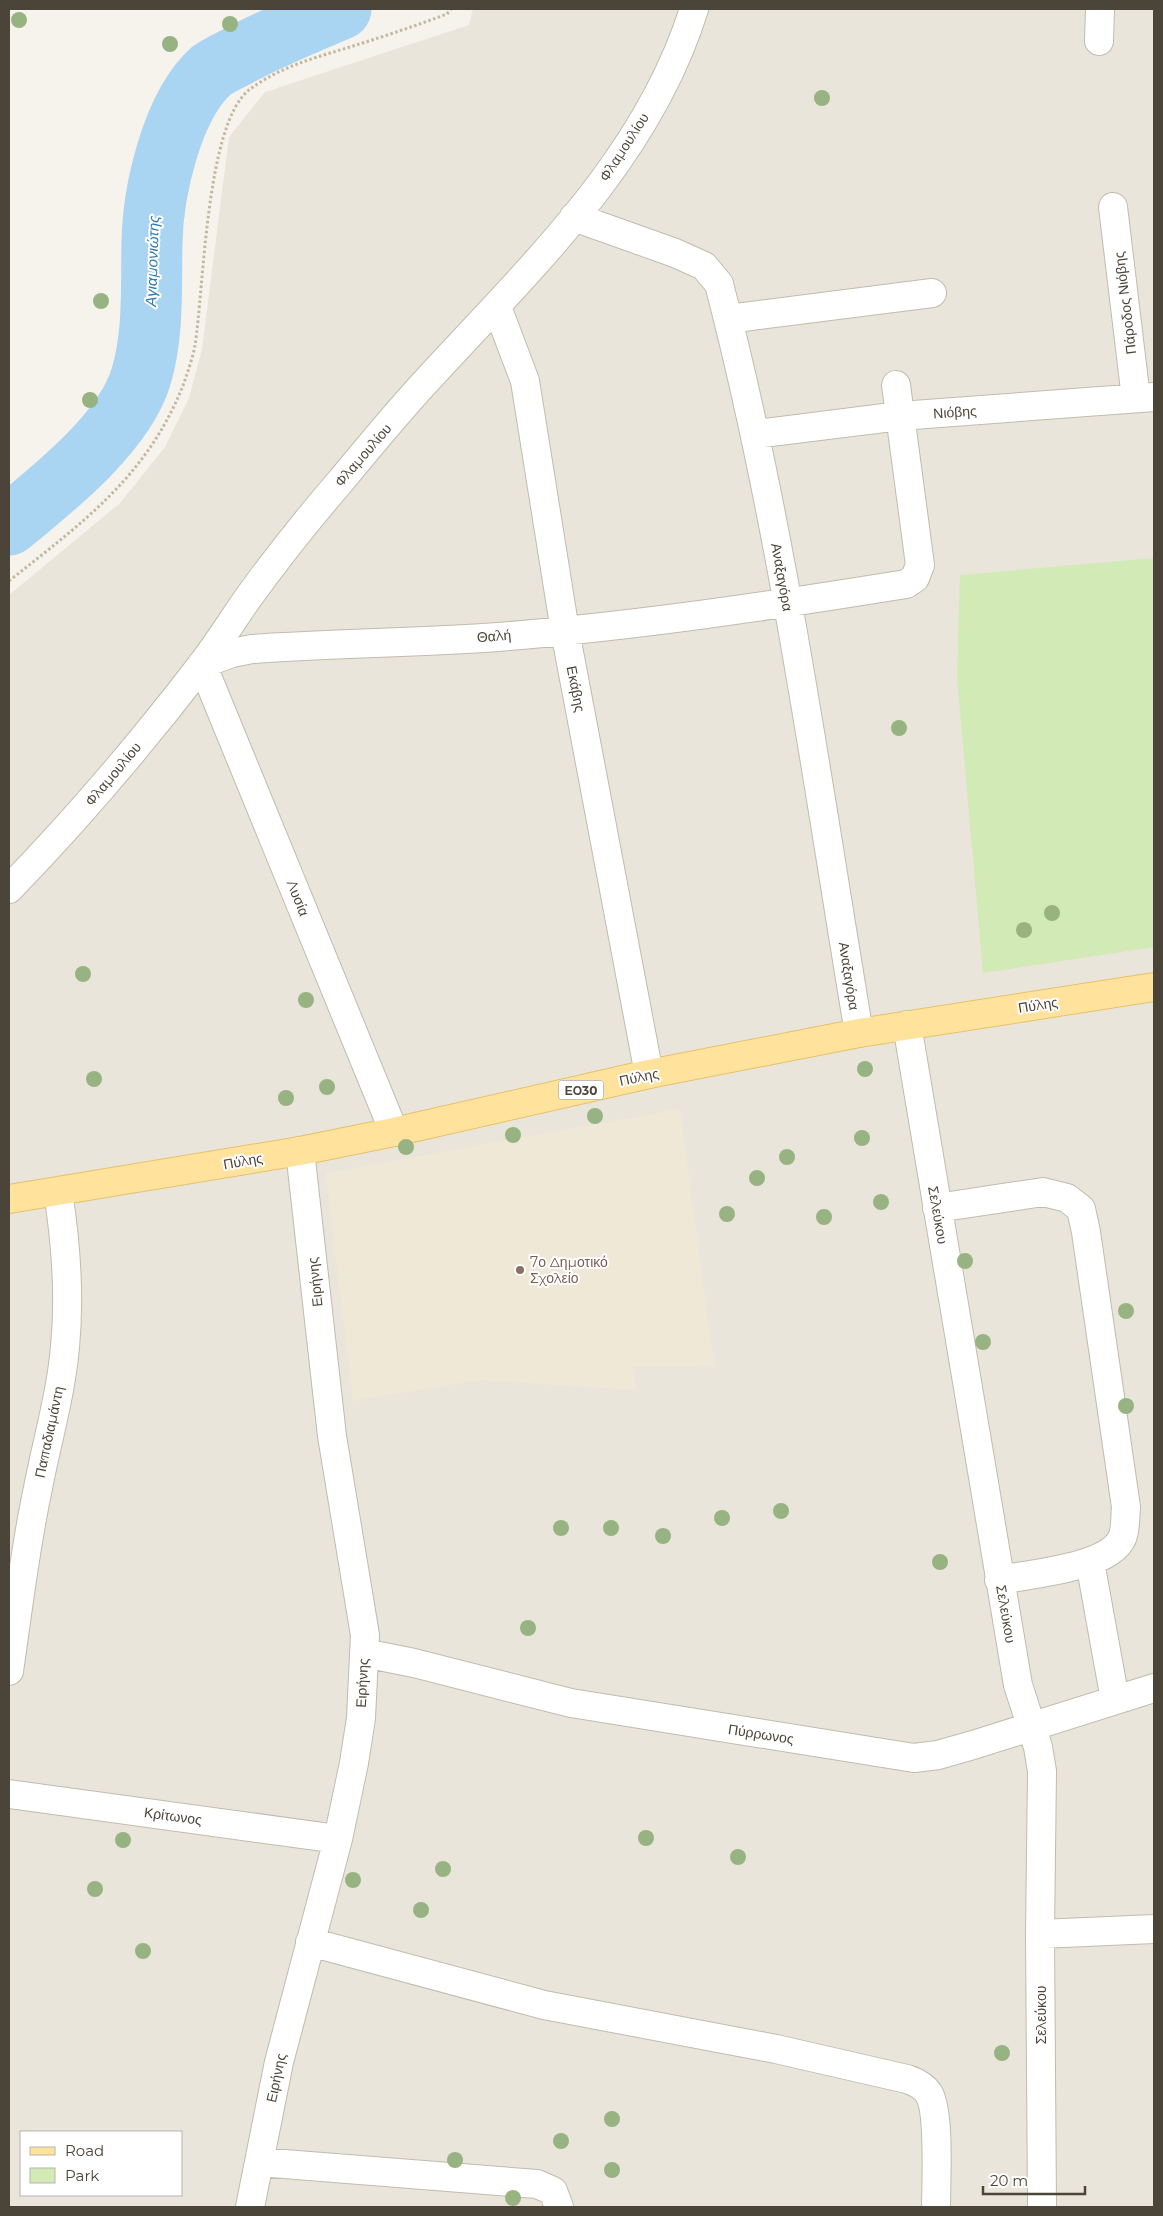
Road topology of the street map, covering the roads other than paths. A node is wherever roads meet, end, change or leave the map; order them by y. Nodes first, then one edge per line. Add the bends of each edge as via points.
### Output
1 (694, 9) edge
2 (1100, 9) edge
3 (1098, 41) dead end
4 (1114, 207) dead end
5 (574, 217) junction
6 (932, 293) dead end
7 (497, 307) junction
8 (728, 319) junction
9 (896, 385) dead end
10 (1145, 398) edge
11 (900, 416) junction
12 (756, 434) junction
13 (787, 603) junction
14 (565, 631) junction
15 (202, 664) junction
16 (9, 889) edge
17 (1154, 987) edge
18 (907, 1025) junction
19 (859, 1033) junction
20 (649, 1074) junction
21 (394, 1132) junction
22 (300, 1151) junction
23 (58, 1192) junction
24 (9, 1199) edge
25 (937, 1208) junction
26 (1090, 1562) junction
27 (1000, 1580) junction
28 (364, 1653) junction
29 (9, 1671) edge
30 (1154, 1688) edge
31 (1115, 1700) junction
32 (1032, 1728) junction
33 (9, 1794) edge
34 (338, 1839) junction
35 (1154, 1929) edge
36 (1040, 1934) junction
37 (310, 1942) junction
38 (259, 2162) junction
39 (250, 2207) edge
40 (558, 2207) edge
41 (936, 2207) edge
42 (1042, 2207) edge

1 - 5 street, Φλαμουλίου via 682,45 636,134 616,165
2 - 3 street
4 - 10 street, Πάροδος Νιόβης
5 - 7 street, Φλαμουλίου
5 - 8 street, Αναξαγόρα via 704,266 719,284
6 - 8 street
7 - 14 street, Εκάβης via 525,380
7 - 15 street, Φλαμουλίου via 430,377 338,484 277,559
8 - 12 street, Αναξαγόρα
9 - 11 street, Θαλή
10 - 11 street, Νιόβης
11 - 12 street, Νιόβης
11 - 13 street, Θαλή via 920,565 915,578 906,584
12 - 13 street, Αναξαγόρα
13 - 14 street, Θαλή
13 - 19 street, Αναξαγόρα
14 - 15 street, Θαλή via 252,649
14 - 20 street, Εκάβης
15 - 16 street, Φλαμουλίου via 118,771
15 - 21 street, Λυσία
17 - 18 main road, Πύλης / ΕΟ30
18 - 19 main road, Πύλης / ΕΟ30
18 - 25 street, Σελεύκου
19 - 20 main road, Πύλης / ΕΟ30
20 - 21 main road, Πύλης / ΕΟ30
21 - 22 main road, Πύλης / ΕΟ30
22 - 23 main road, Πύλης / ΕΟ30
22 - 28 street, Ειρήνης via 332,1436 364,1635
23 - 24 main road, Πύλης / ΕΟ30
23 - 29 street, Παπαδιαμάντη via 67,1296 65,1347 57,1404 24,1563
25 - 26 street via 1043,1192 1068,1198 1081,1209 1126,1507 1122,1538 1110,1552
25 - 27 street, Σελεύκου
26 - 27 street
26 - 31 street
27 - 32 street, Σελεύκου via 1018,1685
28 - 32 street, Πύρρωνος via 579,1704 914,1758
28 - 34 street, Ειρήνης via 357,1745
30 - 31 street, Πύρρωνος
31 - 32 street, Πύρρωνος
32 - 36 street, Σελεύκου via 1042,1771
33 - 34 street, Κρίτωνος
34 - 37 street, Ειρήνης
35 - 36 street
36 - 42 street, Σελεύκου
37 - 38 street, Ειρήνης via 279,2062
37 - 41 street via 544,2005 908,2078 930,2095 936,2129
38 - 39 street, Ειρήνης
38 - 40 street via 537,2184 553,2191

